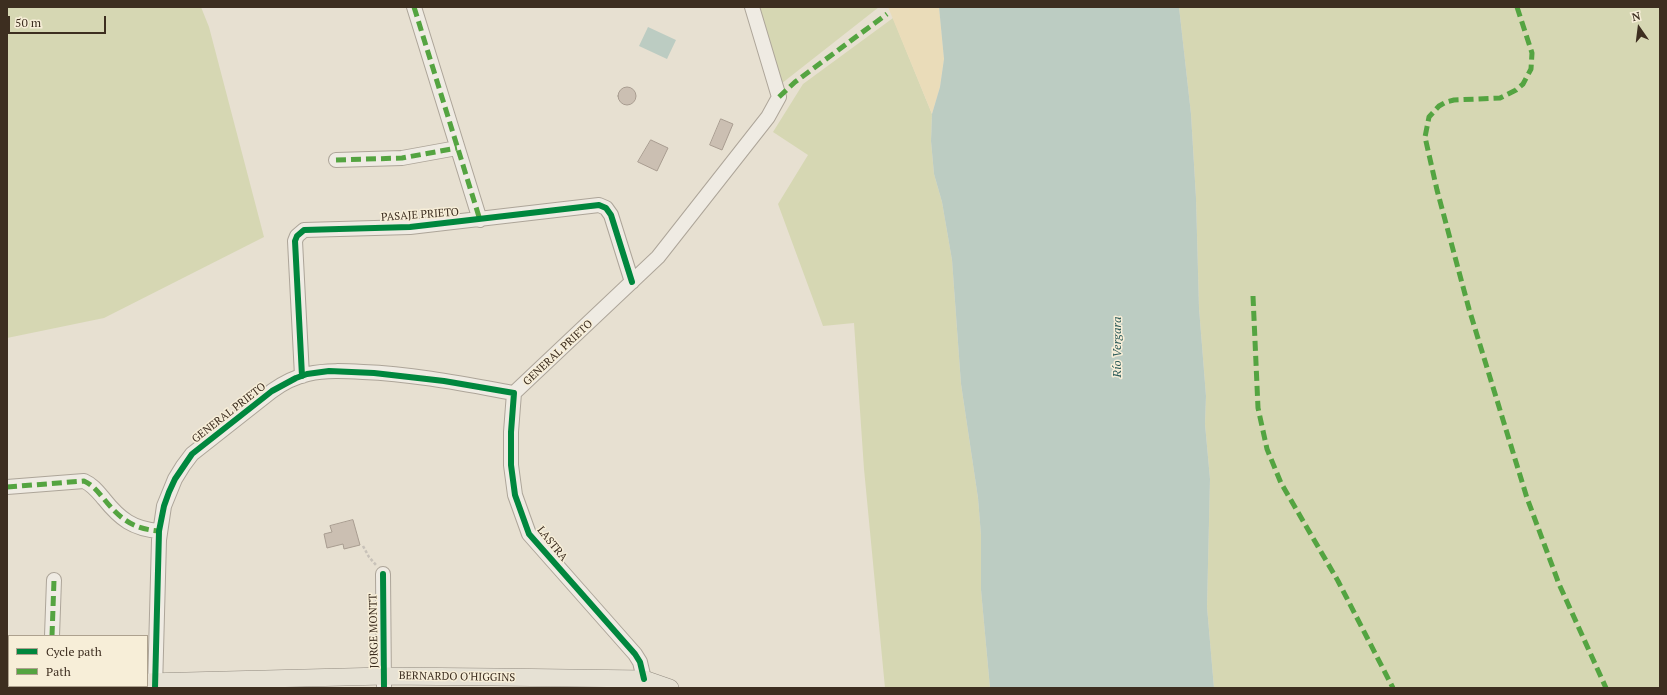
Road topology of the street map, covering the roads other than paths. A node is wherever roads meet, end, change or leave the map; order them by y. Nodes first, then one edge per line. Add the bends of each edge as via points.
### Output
1 (414, 7) edge
2 (752, 7) edge
3 (458, 148) junction
4 (336, 160) dead end
5 (480, 220) junction
6 (632, 282) junction
7 (302, 376) junction
8 (514, 393) junction
9 (7, 486) edge
10 (159, 531) junction
11 (379, 569) road end
12 (54, 580) dead end
13 (52, 635) edge
14 (384, 682) edge
15 (564, 683) edge
16 (152, 684) edge
17 (644, 684) edge
18 (670, 688) edge

1 - 3 street
2 - 6 street, GENERAL PRIETO via 779,97 747,145 658,257
3 - 4 street via 402,158
3 - 5 street
5 - 6 street, PASAJE PRIETO via 603,206 612,215
5 - 7 street, PASAJE PRIETO via 410,227 304,230 299,234 295,241
6 - 8 street, GENERAL PRIETO
7 - 8 street, GENERAL PRIETO via 329,371 374,372
7 - 10 street, GENERAL PRIETO via 272,391 192,454 168,492
8 - 17 street, LASTRA via 511,432 512,472 515,494 530,534 634,654 643,670
9 - 10 street via 84,481 93,486 128,522 140,529
10 - 16 street, GENERAL PRIETO
11 - 14 street, JORGE MONTT
12 - 13 street
14 - 15 main road, BERNARDO O'HIGGINS
14 - 16 main road, BERNARDO O'HIGGINS
15 - 17 main road, BERNARDO O'HIGGINS
17 - 18 main road, BERNARDO O'HIGGINS

